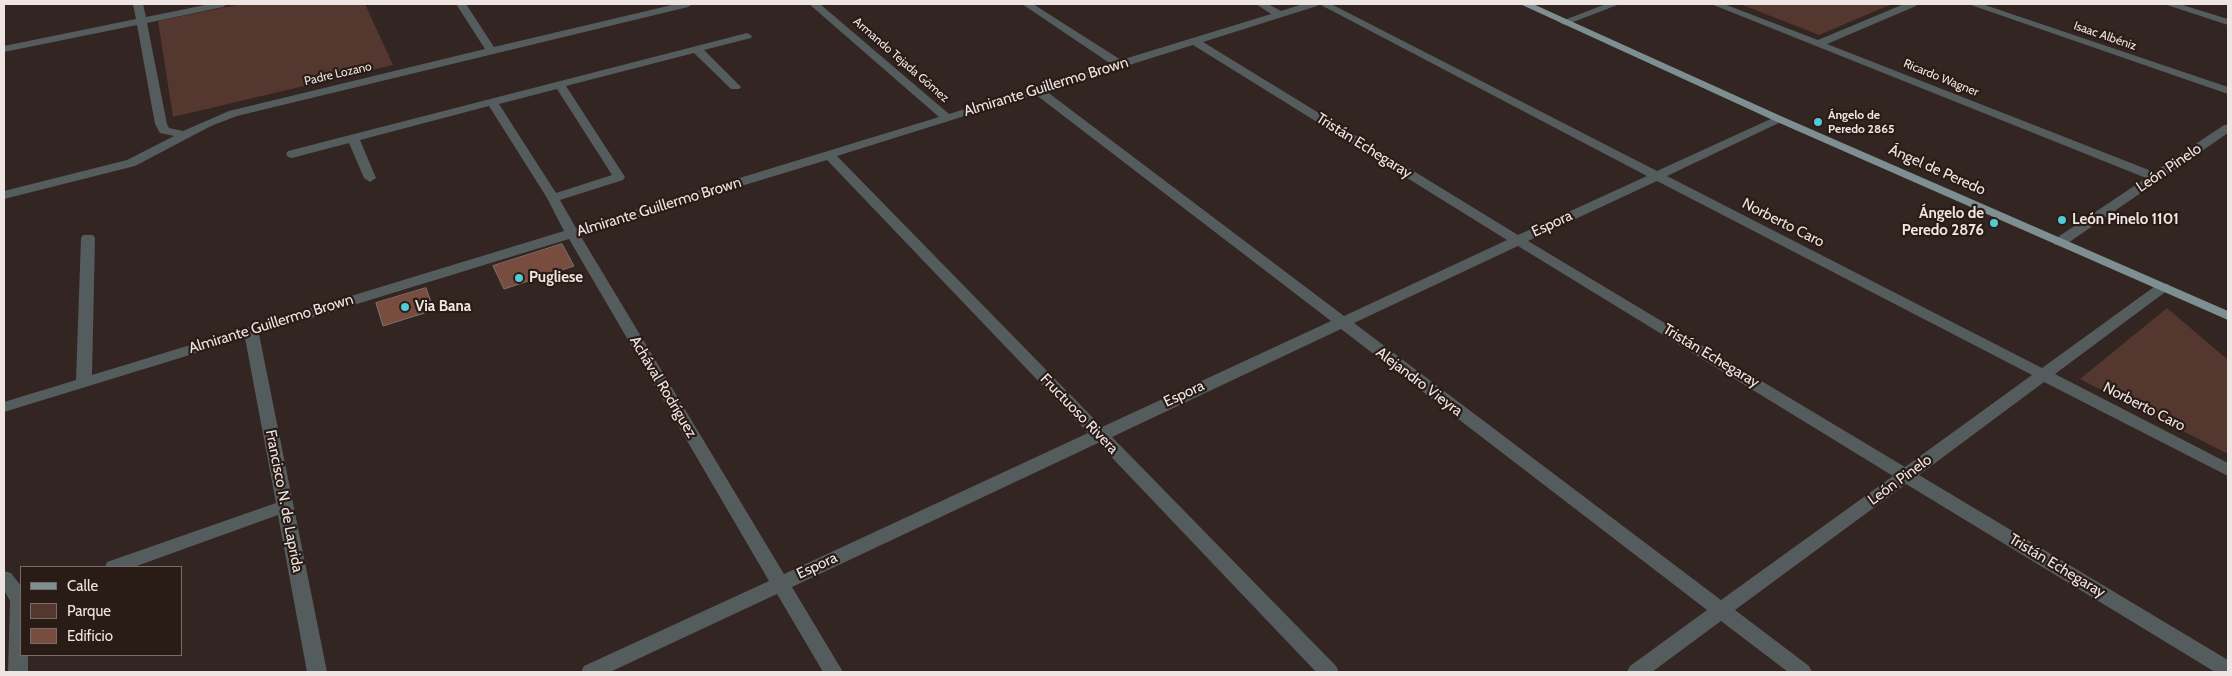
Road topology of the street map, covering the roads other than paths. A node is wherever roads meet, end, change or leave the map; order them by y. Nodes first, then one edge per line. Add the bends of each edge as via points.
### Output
1 (138, 4) edge
2 (223, 4) edge
3 (461, 4) edge
4 (634, 4) edge
5 (688, 4) edge
6 (814, 4) edge
7 (1027, 4) edge
8 (1261, 4) edge
9 (1313, 4) edge
10 (1324, 4) edge
11 (1525, 4) edge
12 (1615, 4) edge
13 (1716, 4) edge
14 (1912, 4) edge
15 (1973, 4) edge
16 (2168, 4) edge
17 (644, 14) junction
18 (1279, 14) junction
19 (141, 21) junction
20 (1564, 22) junction
21 (2228, 22) edge
22 (747, 36) dead end
23 (1194, 41) junction
24 (1818, 44) junction
25 (4, 49) edge
26 (696, 49) junction
27 (491, 51) junction
28 (1118, 64) junction
29 (560, 85) junction
30 (735, 88) dead end
31 (1037, 90) junction
32 (2228, 91) edge
33 (493, 103) junction
34 (947, 118) junction
35 (1778, 118) junction
36 (2228, 128) edge
37 (184, 135) junction
38 (353, 139) junction
39 (292, 154) dead end
40 (829, 155) junction
41 (1656, 175) junction
42 (2155, 177) junction
43 (370, 178) dead end
44 (4, 195) edge
45 (553, 198) junction
46 (572, 233) junction
47 (88, 238) dead end
48 (1517, 240) junction
49 (2060, 242) junction
50 (2163, 287) junction
51 (2228, 316) edge
52 (1340, 322) junction
53 (251, 330) junction
54 (2043, 374) junction
55 (84, 382) junction
56 (4, 407) edge
57 (1099, 434) junction
58 (2228, 470) edge
59 (1907, 475) junction
60 (285, 506) junction
61 (117, 566) edge
62 (4, 578) edge
63 (780, 583) junction
64 (15, 603) edge
65 (1720, 612) junction
66 (2228, 670) edge
67 (18, 672) edge
68 (318, 672) edge
69 (591, 672) edge
70 (833, 672) edge
71 (1329, 672) edge
72 (1637, 672) edge
73 (1802, 672) edge

1 - 19 street
2 - 19 street
3 - 27 street
4 - 17 street
5 - 17 street, Padre Lozano
6 - 34 street, Armando Tejada Gómez
7 - 28 street
8 - 18 street
9 - 18 street, Almirante Guillermo Brown
10 - 41 street, Norberto Caro
11 - 20 main road, Ángel de Peredo
12 - 20 street
13 - 24 street, Ricardo Wagner
14 - 24 street
15 - 32 street, Isaac Albéniz
16 - 21 street
17 - 27 street, Padre Lozano
18 - 23 street, Almirante Guillermo Brown
19 - 25 street
19 - 37 street via 161,124 164,130
20 - 35 main road, Ángel de Peredo
22 - 26 street
23 - 28 street, Almirante Guillermo Brown
23 - 48 street, Tristán Echegaray
24 - 42 street, Ricardo Wagner
26 - 29 street
26 - 30 street
27 - 37 street, Padre Lozano via 233,113
28 - 31 street, Almirante Guillermo Brown
29 - 33 street
29 - 45 street via 619,177
31 - 34 street, Almirante Guillermo Brown
31 - 52 street, Alejandro Vieyra
33 - 38 street
33 - 45 street, Achával Rodríguez
34 - 40 street, Almirante Guillermo Brown
35 - 41 street, Espora
35 - 49 main road, Ángel de Peredo
36 - 42 street, León Pinelo
37 - 44 street, Padre Lozano via 131,163
38 - 39 street
38 - 43 street
40 - 46 street, Almirante Guillermo Brown
40 - 57 street, Fructuoso Rivera
41 - 48 street, Espora
41 - 54 street, Norberto Caro
42 - 49 street, León Pinelo
45 - 46 street, Achával Rodríguez
46 - 53 street, Almirante Guillermo Brown
46 - 63 street, Achával Rodríguez
47 - 55 street
48 - 52 street, Espora
48 - 59 street, Tristán Echegaray
49 - 50 main road, Ángel de Peredo
50 - 51 main road, Ángel de Peredo
50 - 54 street, León Pinelo
52 - 57 street, Espora
52 - 65 street, Alejandro Vieyra
53 - 55 street, Almirante Guillermo Brown
53 - 60 street, Francisco N. de Laprida
54 - 58 street, Norberto Caro
54 - 59 street, León Pinelo
55 - 56 street, Almirante Guillermo Brown
57 - 63 street, Espora
57 - 71 street, Fructuoso Rivera
59 - 65 street, León Pinelo
59 - 66 street, Tristán Echegaray
60 - 61 street
60 - 68 street, Francisco N. de Laprida
62 - 64 street via 12,586
63 - 69 street, Espora
63 - 70 street, Achával Rodríguez
64 - 67 street
65 - 72 street, León Pinelo
65 - 73 street, Alejandro Vieyra

